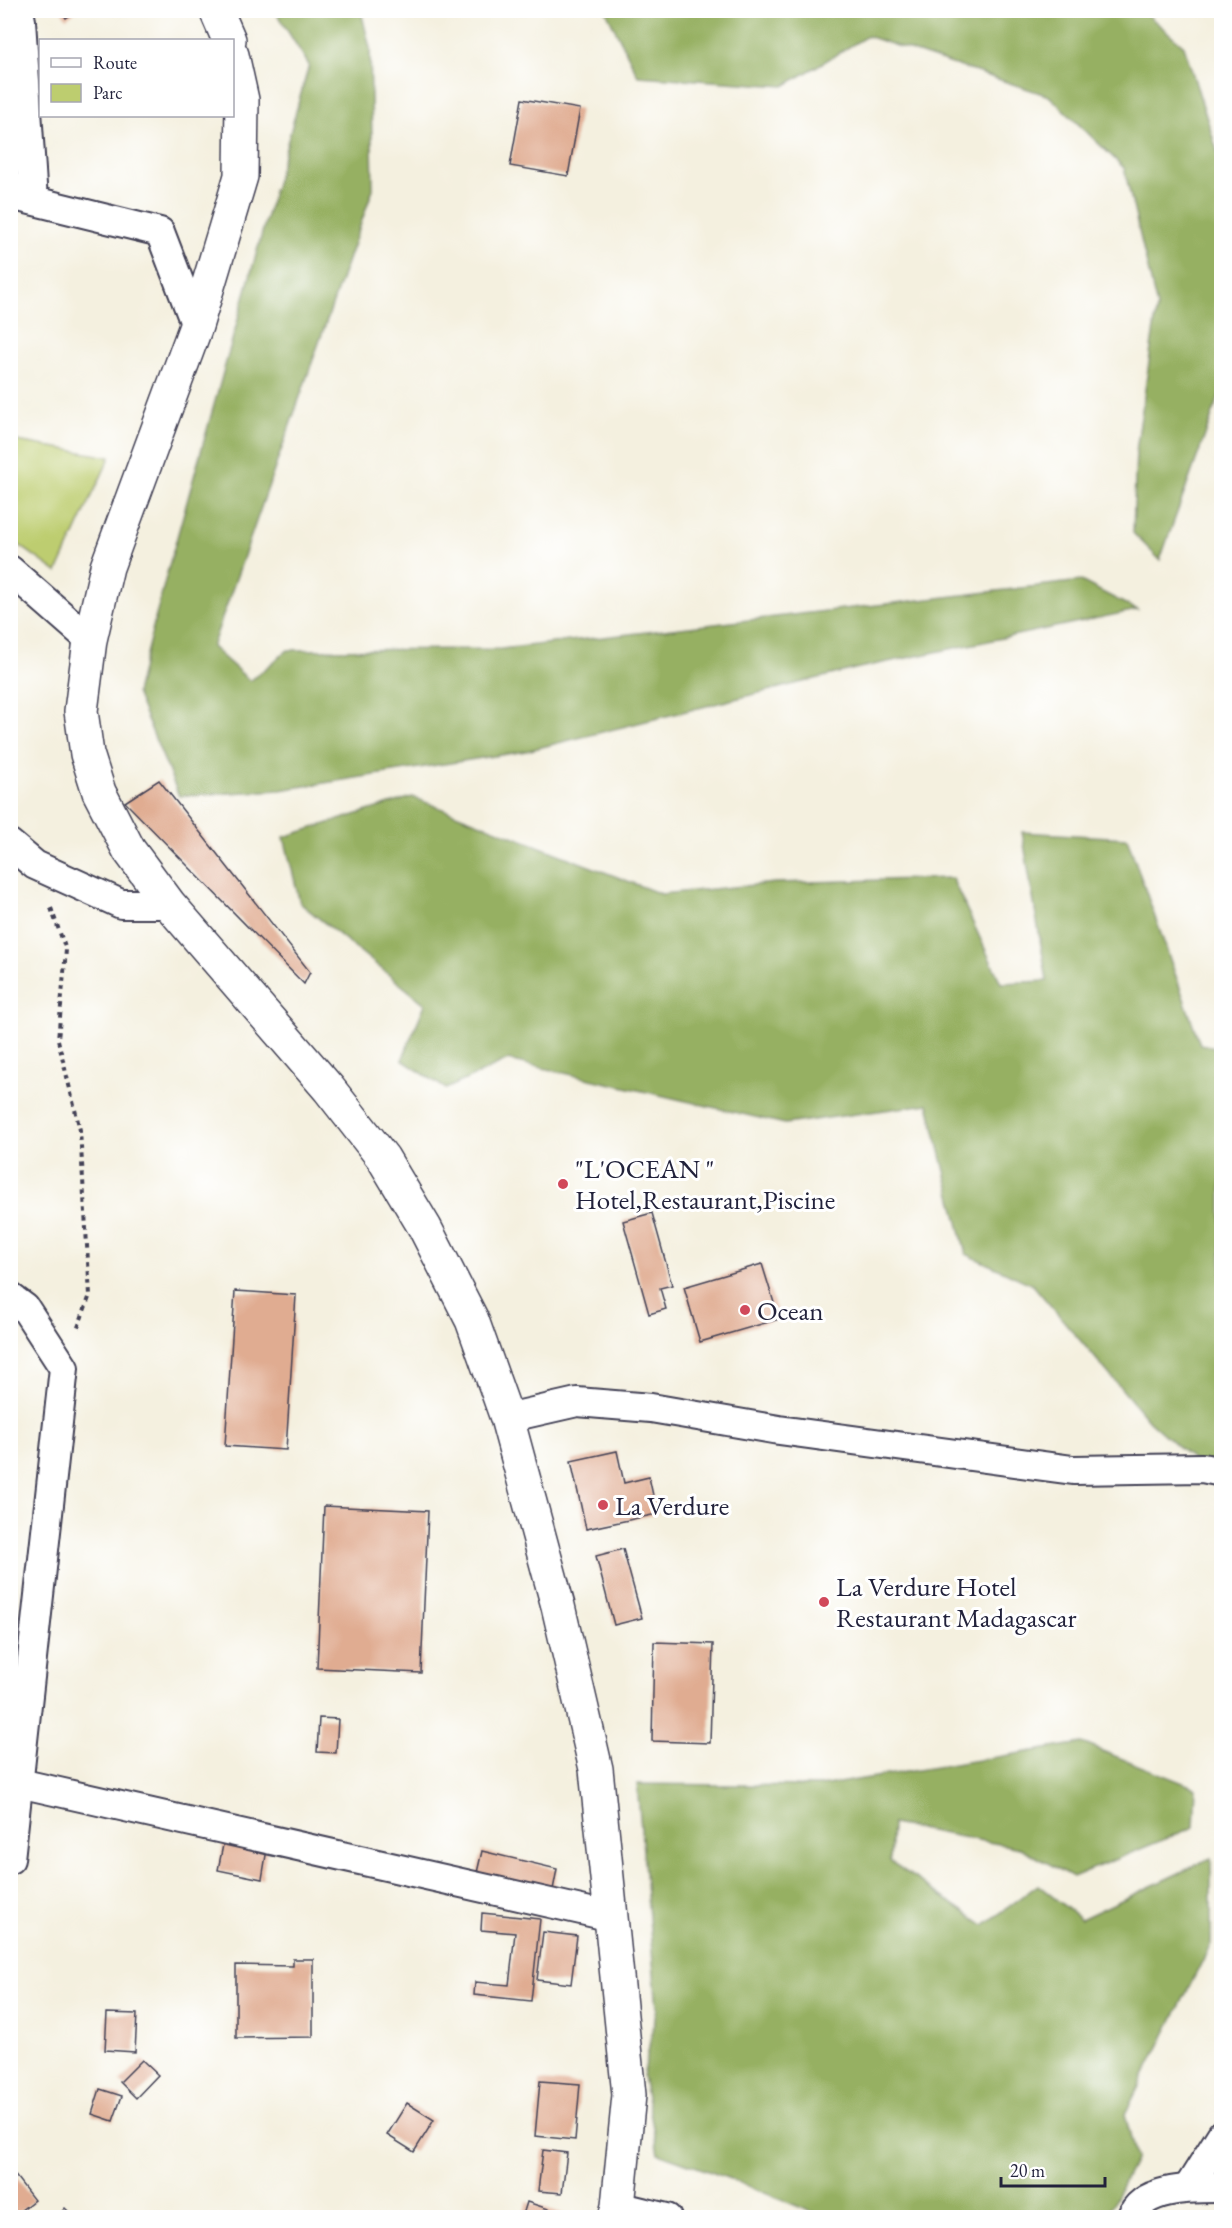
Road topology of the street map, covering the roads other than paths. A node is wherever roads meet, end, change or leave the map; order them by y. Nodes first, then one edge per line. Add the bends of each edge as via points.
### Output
1 (19, 10) edge
2 (216, 10) edge
3 (229, 39) edge
4 (234, 64) edge
5 (22, 197) edge
6 (196, 326) junction
7 (10, 570) edge
8 (90, 640) junction
9 (10, 844) edge
10 (169, 904) junction
11 (10, 1297) edge
12 (507, 1418) junction
13 (1221, 1472) edge
14 (19, 1783) junction
15 (10, 1859) edge
16 (612, 1917) junction
17 (1221, 2134) edge
18 (1221, 2187) edge
19 (1188, 2188) junction
20 (617, 2212) edge
21 (667, 2217) edge
22 (1131, 2217) edge

1 - 5 street
2 - 3 main road
4 - 6 main road via 242,100 241,176
5 - 6 street via 160,232
6 - 8 main road via 107,567
7 - 8 street
8 - 10 main road via 81,711 87,754 99,792 129,850
9 - 10 street via 35,865 121,904
10 - 12 main road via 384,1158 472,1320
11 - 14 street via 25,1308 64,1368
12 - 13 street via 577,1402 619,1405 1073,1470 1202,1468
12 - 16 main road via 558,1606 596,1769
14 - 15 street
14 - 16 street
16 - 20 main road via 629,2095
17 - 19 street
18 - 19 street
19 - 22 street via 1159,2193 1134,2209
20 - 21 street

